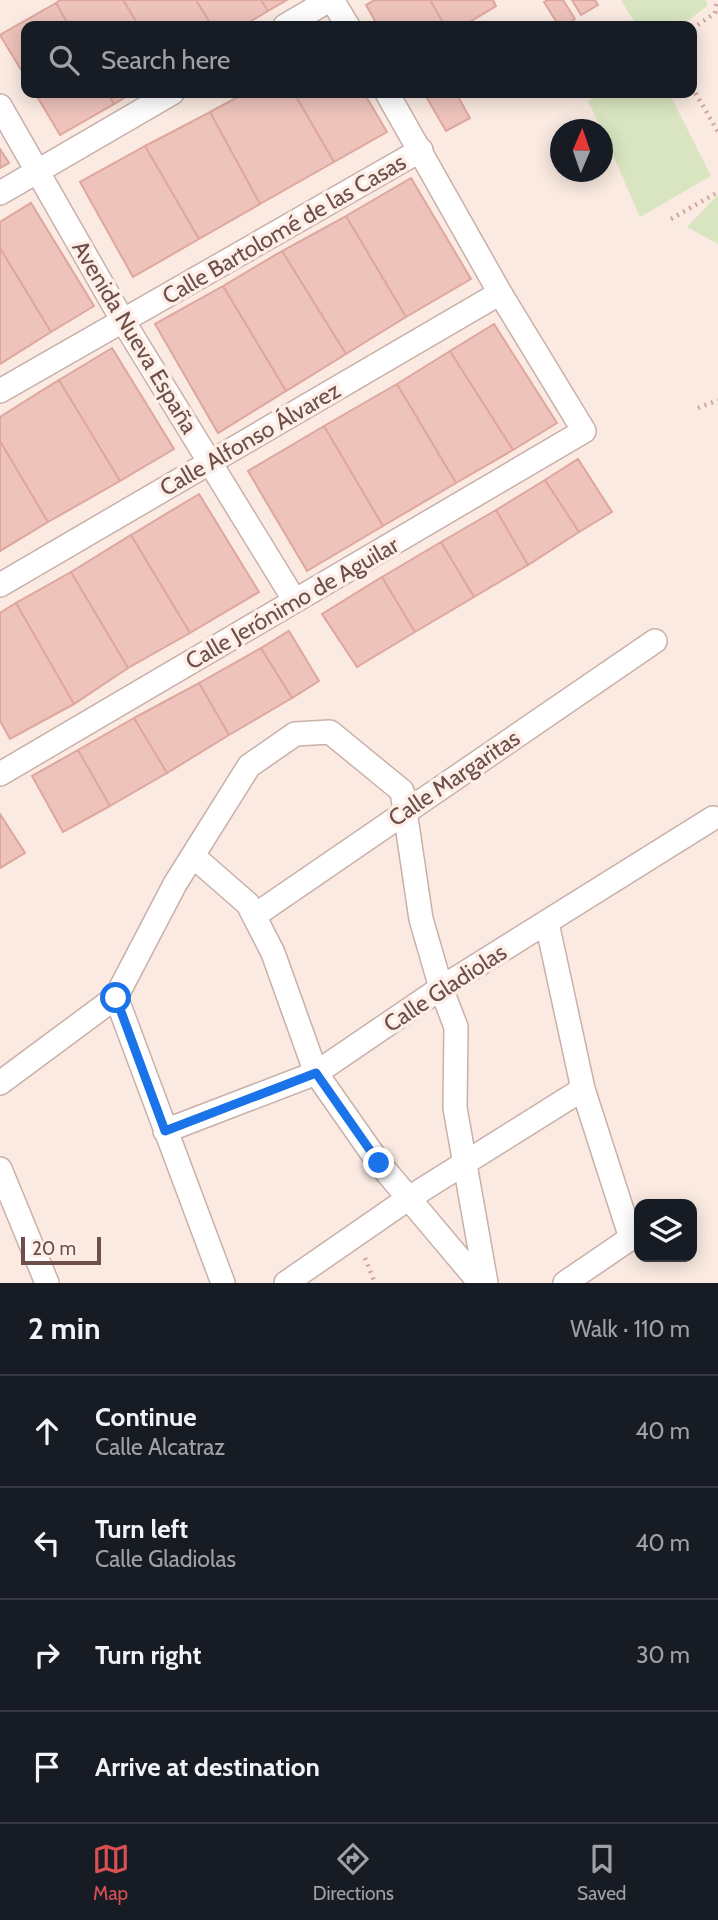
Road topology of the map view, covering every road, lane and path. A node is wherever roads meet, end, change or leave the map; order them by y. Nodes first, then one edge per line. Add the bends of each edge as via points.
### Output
1 (331, 0) edge
2 (717, 0) edge
3 (715, 13) junction
4 (718, 19) edge
5 (294, 21) edge
6 (345, 21) edge
7 (697, 26) edge
8 (697, 96) edge
9 (164, 98) edge
10 (390, 98) edge
11 (0, 106) edge
12 (718, 132) edge
13 (421, 150) junction
14 (38, 172) junction
15 (718, 192) edge
16 (0, 194) edge
17 (671, 219) dead end
18 (500, 292) junction
19 (123, 321) junction
20 (0, 391) edge
21 (718, 400) edge
22 (698, 408) dead end
23 (210, 462) junction
24 (0, 585) edge
25 (296, 601) junction
26 (656, 641) dead end
27 (1, 772) edge
28 (405, 811) junction
29 (713, 818) dead end
30 (193, 856) junction
31 (254, 916) junction
32 (547, 923) junction
33 (441, 988) junction
34 (116, 998) junction
35 (316, 1073) junction
36 (0, 1083) edge
37 (583, 1089) junction
38 (165, 1131) junction
39 (463, 1163) junction
40 (0, 1169) edge
41 (409, 1198) junction
42 (47, 1283) edge
43 (223, 1283) edge
44 (286, 1283) edge
45 (480, 1283) edge
46 (486, 1283) edge
47 (565, 1283) edge

1 - 5 street
1 - 6 street
2 - 3 path
3 - 4 path
3 - 7 path
8 - 12 path
9 - 14 street
10 - 13 street
11 - 14 street, Avenida Nueva España
13 - 18 street
13 - 19 street, Calle Bartolomé de las Casas
14 - 16 street
14 - 19 street, Avenida Nueva España
15 - 17 path
18 - 23 street, Calle Alfonso Álvarez
18 - 25 street, Calle Jerónimo de Aguilar via 584,431
19 - 20 street, Calle Bartolomé de las Casas
19 - 23 street, Avenida Nueva España
21 - 22 path
23 - 24 street, Calle Alfonso Álvarez
23 - 25 street, Avenida Nueva España
25 - 27 street, Calle Jerónimo de Aguilar
26 - 28 street, Calle Margaritas
28 - 30 street via 402,791 330,732 295,734 249,766
28 - 31 street, Calle Margaritas
28 - 33 street via 421,919
29 - 32 street, Calle Gladiolas
30 - 31 street via 248,904
30 - 34 street
31 - 35 street via 273,953
32 - 33 street, Calle Gladiolas
32 - 37 street
33 - 35 street, Calle Gladiolas
33 - 39 street via 456,1027 455,1108
34 - 36 street
34 - 38 street
35 - 38 street, Calle Gladiolas
35 - 41 street
37 - 39 street
37 - 47 street via 631,1238
38 - 43 street
39 - 41 street
39 - 46 street
40 - 42 street
41 - 44 street
41 - 45 street

